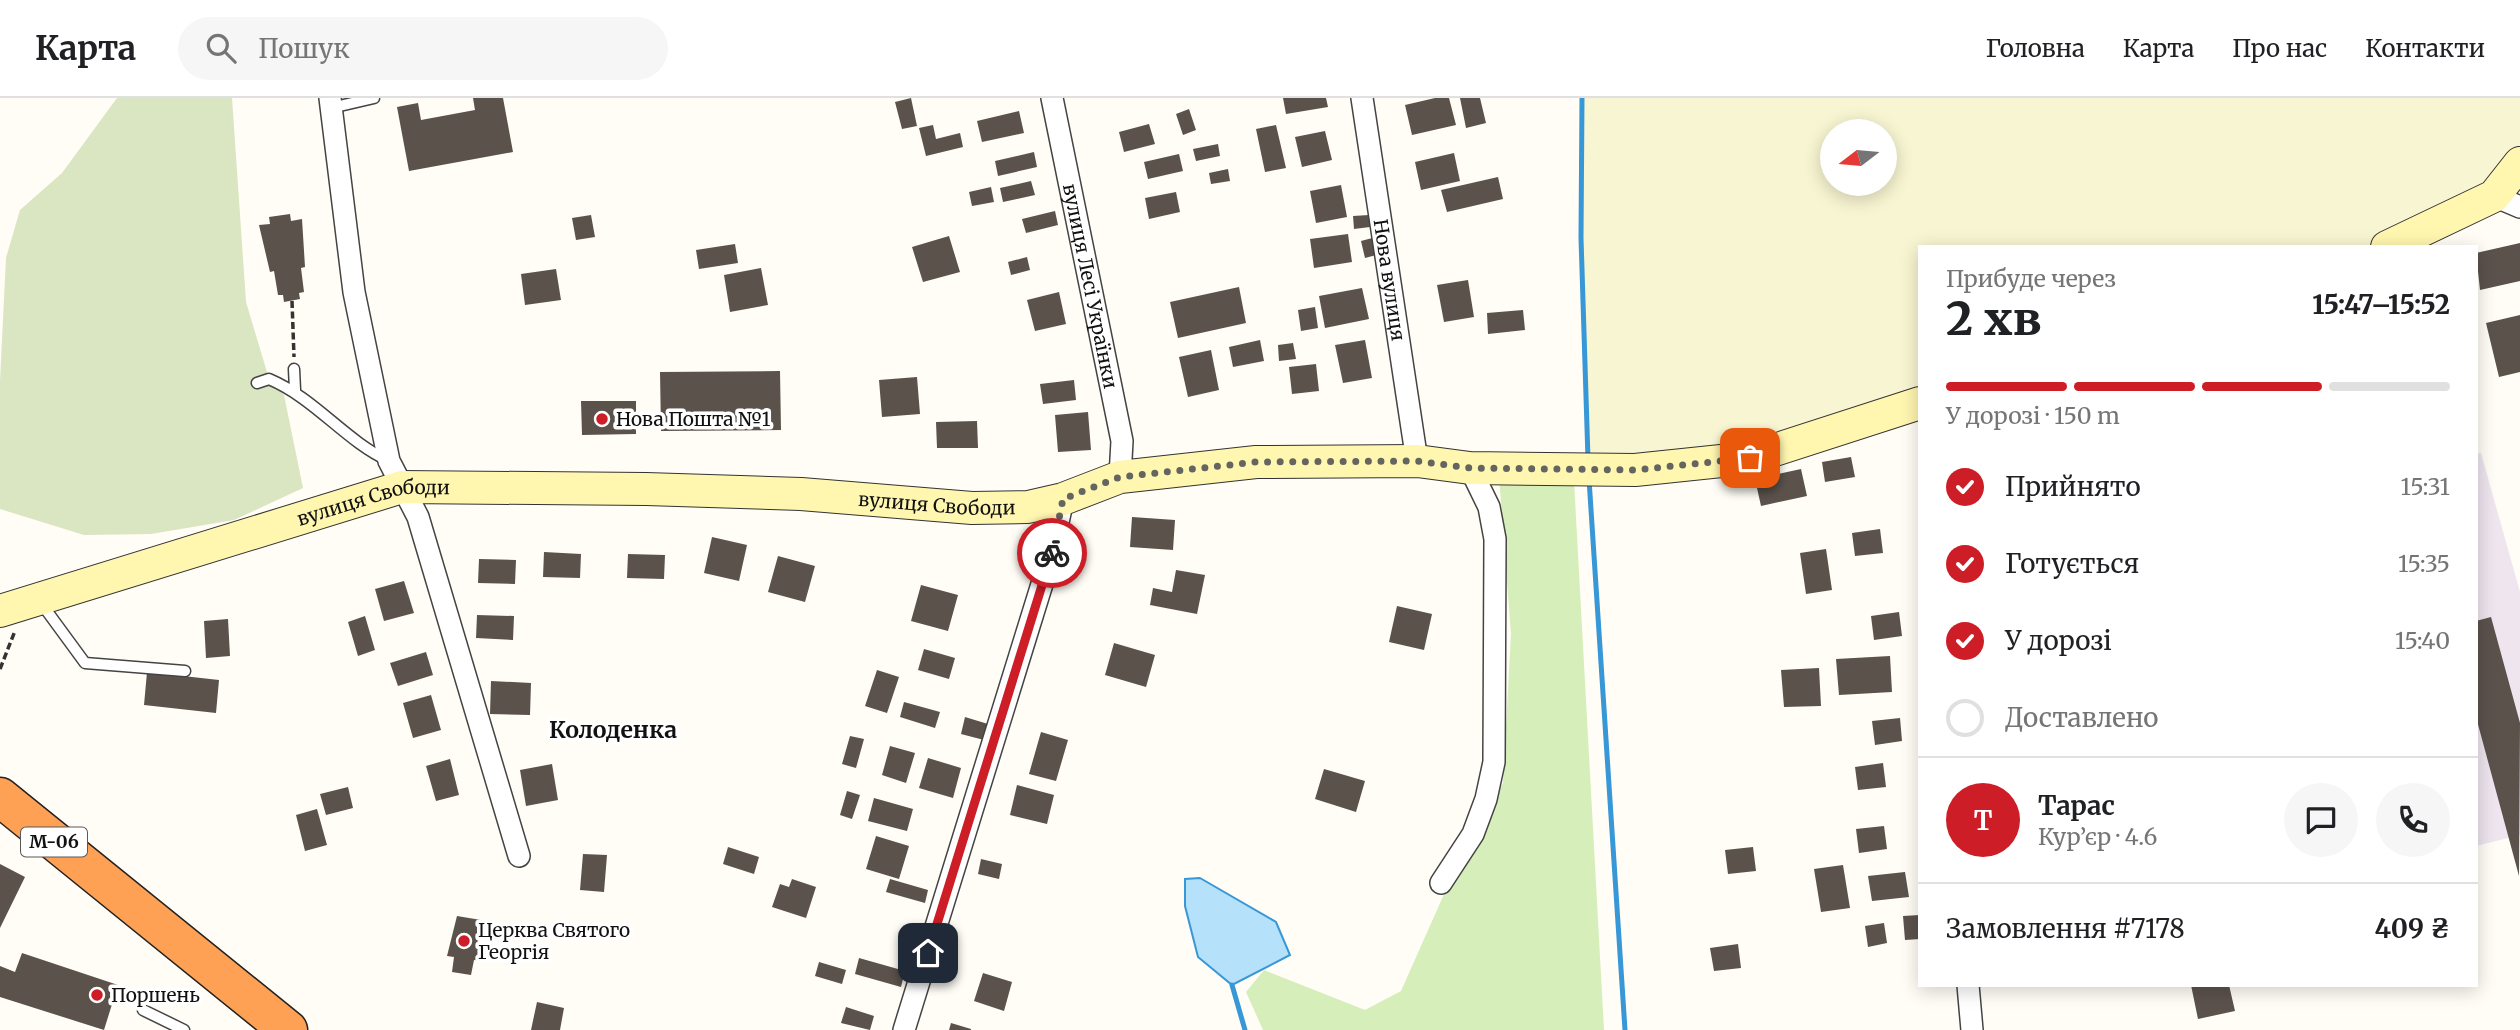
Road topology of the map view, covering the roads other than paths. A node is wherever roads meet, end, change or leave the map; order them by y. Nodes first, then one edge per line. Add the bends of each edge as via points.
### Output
1 (374, 98) edge
2 (1052, 98) edge
3 (1362, 98) edge
4 (330, 103) edge
5 (2520, 163) edge
6 (2507, 201) edge
7 (2392, 245) edge
8 (294, 369) road end
9 (257, 383) dead end
10 (295, 390) junction
11 (1918, 404) edge
12 (1417, 461) junction
13 (1470, 468) junction
14 (396, 474) junction
15 (1120, 477) junction
16 (1063, 499) junction
17 (37, 598) junction
18 (0, 611) edge
19 (185, 671) dead end
20 (0, 797) edge
21 (519, 856) dead end
22 (1441, 883) dead end
23 (1968, 987) edge
24 (143, 1010) dead end
25 (184, 1030) edge
26 (288, 1030) edge
27 (904, 1030) edge
28 (1972, 1030) edge

1 - 4 lane
2 - 15 street, вулиця Лесі Українки via 1122,441
3 - 12 street, Нова вулиця
4 - 14 street via 358,319
5 - 6 main road
6 - 7 main road
8 - 10 lane
9 - 10 lane via 269,379
10 - 14 lane
11 - 13 main road, вулиця Свободи via 1750,458 1635,470
12 - 13 main road, вулиця Свободи
12 - 15 main road, вулиця Свободи via 1256,462
13 - 22 street via 1489,507 1495,539 1494,762 1472,834
14 - 16 main road, вулиця Свободи via 801,494 972,508 1028,507
14 - 17 main road, вулиця Свободи via 298,522
14 - 21 street via 418,517
15 - 16 main road, вулиця Свободи
16 - 27 street via 1052,555
17 - 18 main road, вулиця Свободи
17 - 19 lane via 85,663
20 - 26 highway, М-06
23 - 28 street
24 - 25 lane

